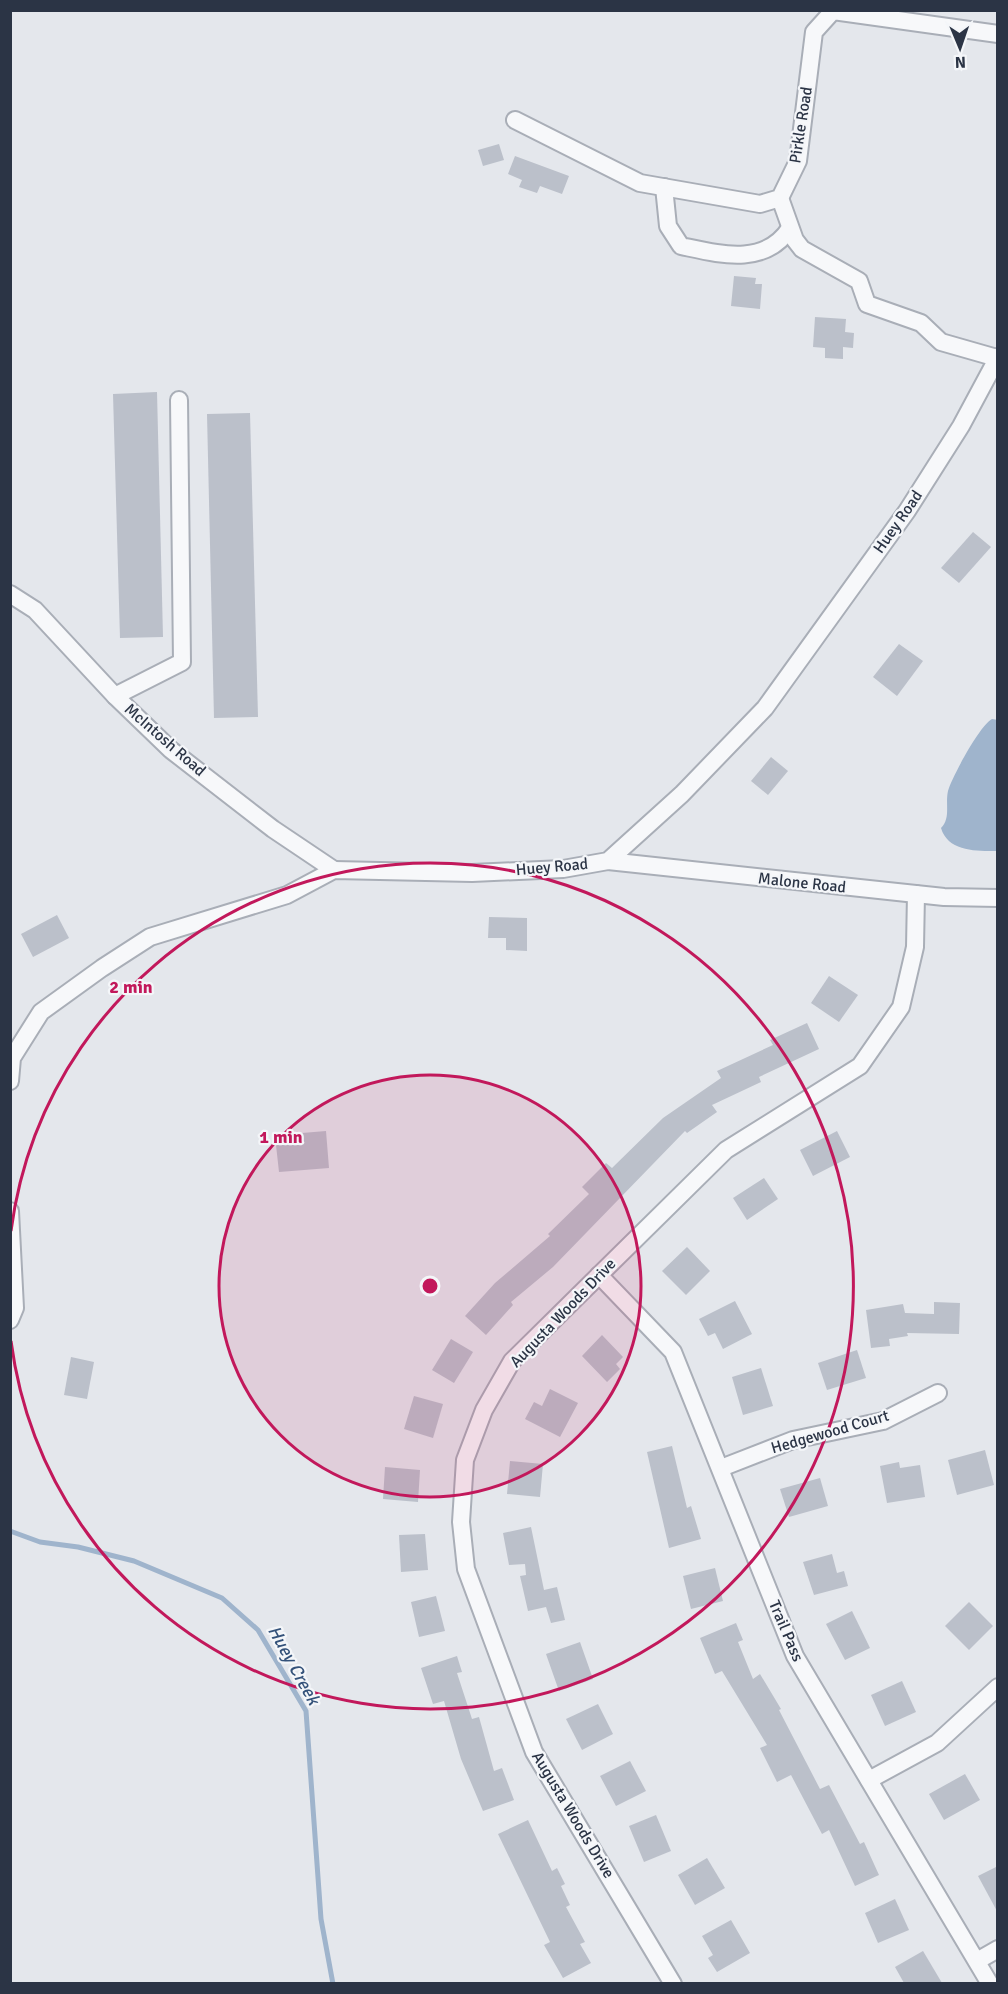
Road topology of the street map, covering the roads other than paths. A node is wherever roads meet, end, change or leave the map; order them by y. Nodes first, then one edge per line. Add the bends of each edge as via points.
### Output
1 (998, 34) edge
2 (514, 120) dead end
3 (664, 187) junction
4 (780, 198) junction
5 (790, 228) junction
6 (997, 357) edge
7 (179, 400) dead end
8 (10, 594) edge
9 (115, 696) junction
10 (608, 861) junction
11 (334, 870) junction
12 (916, 894) junction
13 (998, 898) edge
14 (10, 1081) edge
15 (10, 1211) edge
16 (599, 1275) junction
17 (10, 1320) edge
18 (938, 1393) dead end
19 (721, 1468) junction
20 (998, 1687) edge
21 (869, 1780) junction
22 (998, 1949) edge
23 (977, 1961) junction
24 (673, 1983) edge
25 (990, 1983) edge

1 - 4 street, Pirkle Road via 833,11 814,32 798,161
2 - 3 street via 640,183
3 - 4 street via 760,204
3 - 5 street via 668,226 681,246 750,256 783,239
4 - 5 street
5 - 6 street via 802,249 859,281 867,304 921,323 940,342
6 - 10 street, Huey Road via 961,426 908,511 765,708 682,794
7 - 9 street via 182,662
8 - 9 street, McIntosh Road via 35,610
9 - 11 street, McIntosh Road via 171,750 273,829
10 - 11 street, Huey Road via 563,869 472,873
10 - 12 street, Malone Road
11 - 14 street, Huey Road via 287,894 150,937 102,968 41,1012 12,1058
12 - 13 street, Malone Road
12 - 16 street, Augusta Woods Drive via 915,947 901,1006 860,1066 726,1150
15 - 17 street via 15,1308
16 - 19 street, Trail Pass via 673,1352
16 - 24 street, Augusta Woods Drive via 512,1361 484,1410 465,1460 461,1522 466,1569 534,1752
18 - 19 street, Hedgewood Court via 884,1421 793,1440
19 - 21 street, Trail Pass via 795,1656
20 - 21 street via 937,1743
21 - 23 street, Trail Pass
22 - 23 street
23 - 25 street, Trail Pass

